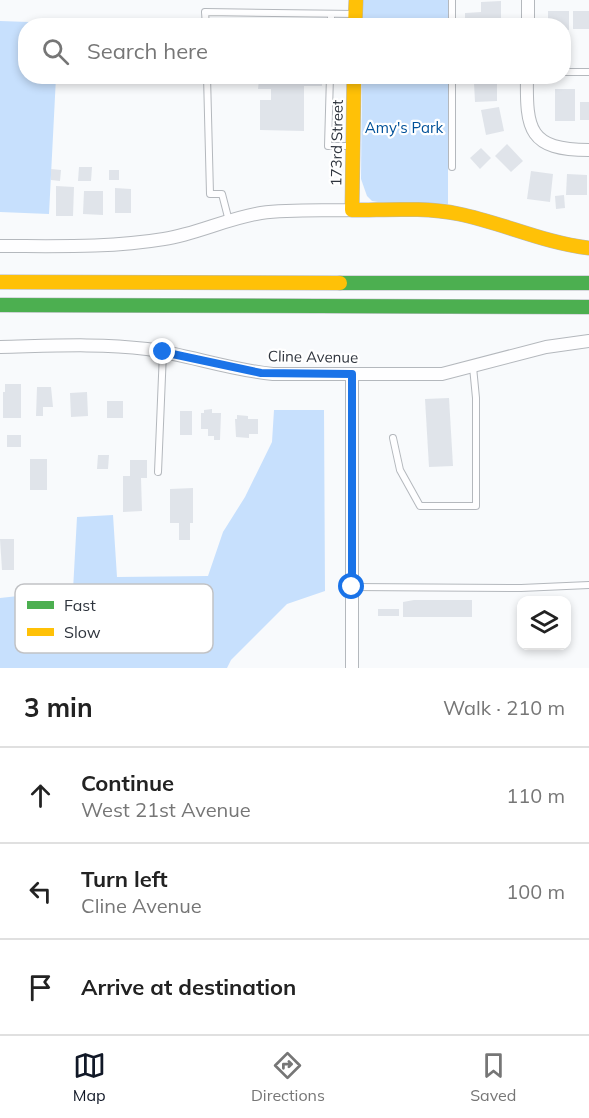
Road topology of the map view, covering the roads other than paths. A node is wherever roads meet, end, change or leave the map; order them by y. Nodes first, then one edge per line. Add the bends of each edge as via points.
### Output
1 (452, 0) edge
2 (528, 0) edge
3 (355, 13) edge
4 (331, 14) junction
5 (205, 18) edge
6 (331, 18) edge
7 (452, 18) edge
8 (528, 18) edge
9 (571, 72) edge
10 (589, 72) edge
11 (207, 84) edge
12 (330, 84) edge
13 (354, 84) edge
14 (452, 84) edge
15 (527, 84) edge
16 (353, 146) junction
17 (589, 150) edge
18 (452, 167) dead end
19 (352, 210) junction
20 (229, 221) junction
21 (0, 246) edge
22 (589, 248) edge
23 (0, 282) edge
24 (589, 283) edge
25 (0, 305) edge
26 (69, 305) junction
27 (589, 307) edge
28 (13, 320) dead end
29 (589, 341) edge
30 (0, 347) edge
31 (163, 352) junction
32 (473, 368) junction
33 (352, 374) junction
34 (393, 438) dead end
35 (158, 472) dead end
36 (589, 585) edge
37 (352, 587) junction
38 (352, 668) edge

1 - 7 lane
2 - 8 street
3 - 4 lane
4 - 5 lane via 205,12
4 - 6 lane
9 - 10 lane
11 - 20 lane via 210,194 222,194
12 - 16 lane via 328,146
13 - 16 main road, 173rd Street
14 - 18 lane
15 - 17 street via 528,120 538,136 558,148
16 - 19 main road, 173rd Street
19 - 20 street via 261,213
19 - 22 main road via 459,214 548,242
20 - 21 street via 192,234 136,243
23 - 24 main road
25 - 26 main road
26 - 27 main road
26 - 28 main road
29 - 32 street, Cline Avenue via 536,350
30 - 31 street, Cline Avenue via 101,345
31 - 33 street, Cline Avenue via 261,373
31 - 35 lane
32 - 33 street, Cline Avenue via 442,374
32 - 34 lane via 476,506 420,506 400,470
33 - 37 street
36 - 37 lane
37 - 38 street

